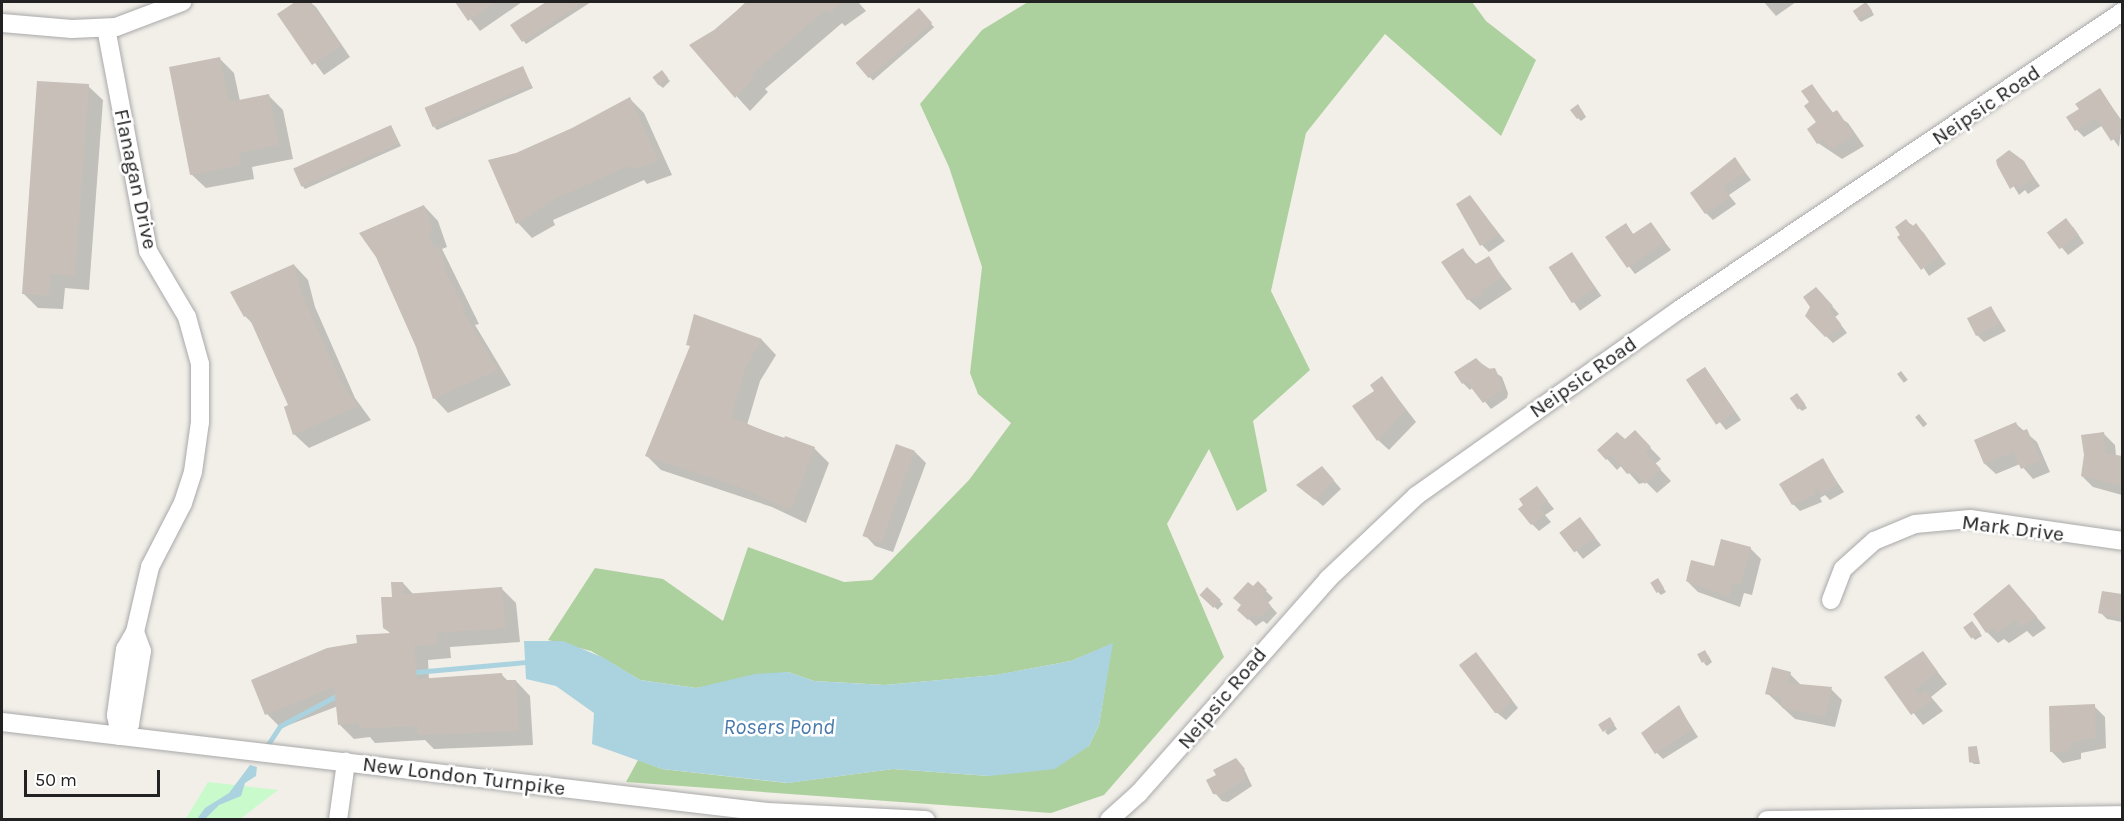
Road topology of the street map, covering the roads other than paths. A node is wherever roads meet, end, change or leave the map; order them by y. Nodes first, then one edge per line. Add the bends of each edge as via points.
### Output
1 (182, 2) edge
2 (2122, 12) edge
3 (2, 23) edge
4 (106, 28) junction
5 (2122, 541) edge
6 (1831, 600) dead end
7 (2, 722) edge
8 (120, 736) junction
9 (346, 762) junction
10 (2122, 815) edge
11 (768, 816) edge
12 (338, 819) edge
13 (926, 819) edge
14 (1109, 819) edge
15 (1767, 819) edge

1 - 4 street via 135,23
2 - 14 street, Neipsic Road via 1679,310 1416,496 1328,579 1139,793
3 - 4 street
4 - 8 street, Flanagan Drive via 148,251 187,317 200,364 200,422 193,472 183,503 150,567 135,632 142,651 130,724
5 - 6 street, Mark Drive via 1970,519 1915,524 1866,548 1843,569
7 - 8 street, New London Turnpike
8 - 9 street, New London Turnpike
9 - 11 street, New London Turnpike
9 - 12 street
10 - 15 street
11 - 13 street, New London Turnpike

